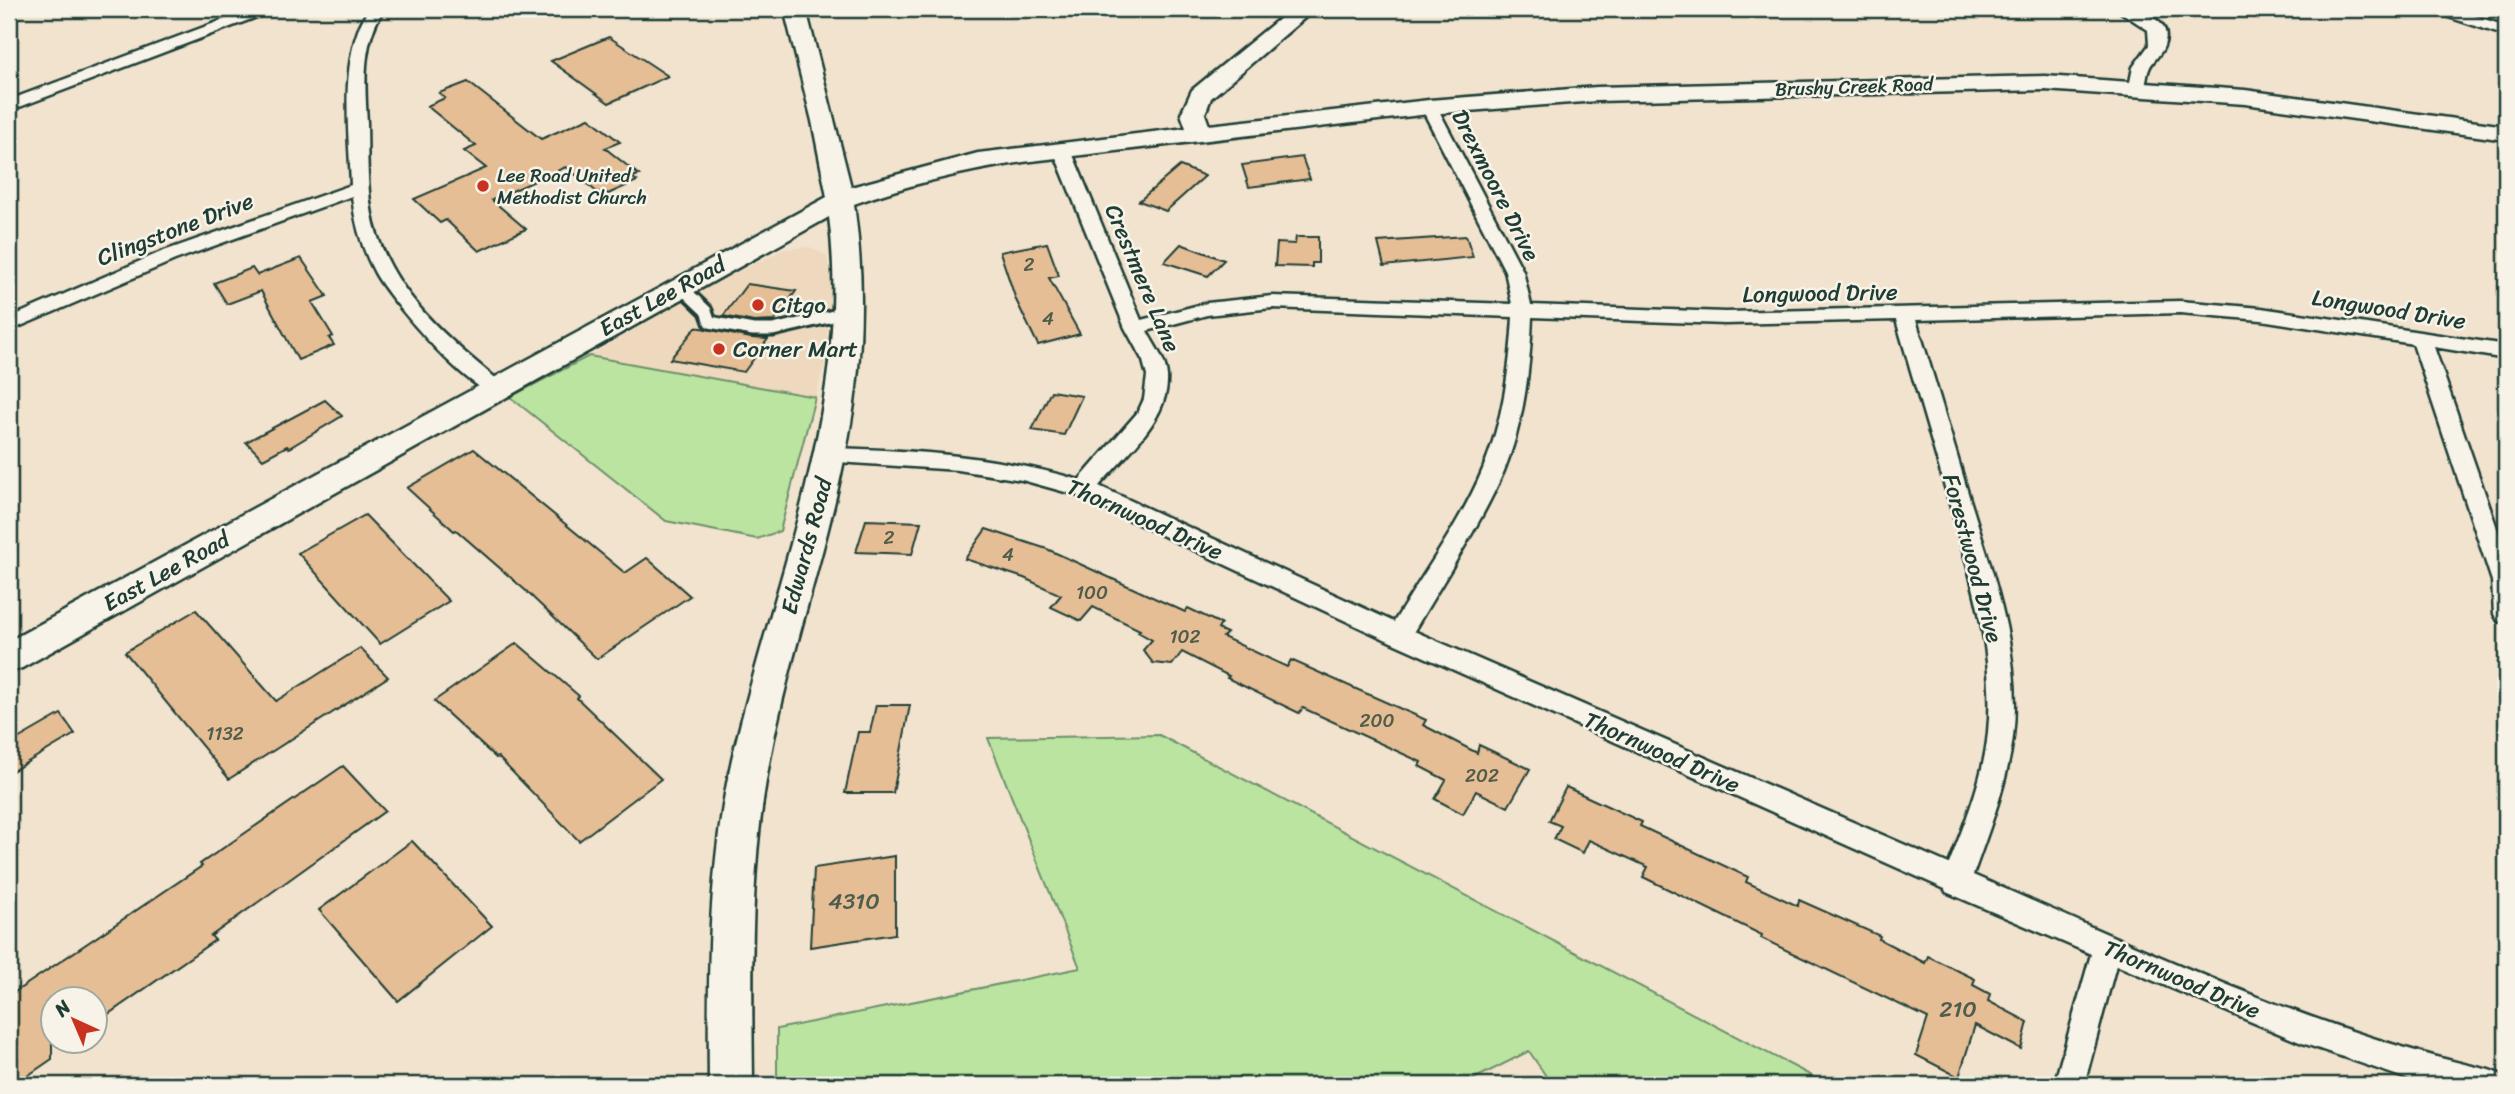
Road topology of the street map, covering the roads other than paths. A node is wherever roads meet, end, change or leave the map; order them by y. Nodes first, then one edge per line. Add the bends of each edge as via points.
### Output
1 (265, 9) edge
2 (376, 9) edge
3 (794, 9) edge
4 (1304, 9) edge
5 (2123, 9) edge
6 (2438, 9) edge
7 (2506, 31) edge
8 (2137, 87) junction
9 (9, 106) edge
10 (1429, 107) junction
11 (2506, 133) edge
12 (1200, 134) junction
13 (1062, 150) junction
14 (362, 187) junction
15 (842, 199) junction
16 (680, 286) junction
17 (1523, 312) junction
18 (847, 313) junction
19 (1905, 316) junction
20 (9, 325) edge
21 (1135, 328) junction
22 (2421, 338) junction
23 (2506, 352) edge
24 (496, 388) junction
25 (830, 456) junction
26 (1084, 489) junction
27 (2506, 614) edge
28 (1399, 635) junction
29 (9, 658) edge
30 (1956, 883) junction
31 (2107, 947) junction
32 (732, 1085) edge
33 (2069, 1085) edge
34 (2489, 1085) edge

1 - 9 street
2 - 14 street via 360,40 356,83
3 - 15 street, Edwards Road
4 - 12 street via 1200,95 1193,114
5 - 8 street via 2156,29 2157,45 2141,67
6 - 7 street
8 - 10 street, Brushy Creek Road via 1947,83 1597,94
8 - 11 street, Brushy Creek Road
10 - 12 street, Brushy Creek Road
10 - 17 street, Drexmoore Drive via 1514,271
12 - 13 street, East Lee Road
13 - 15 street, East Lee Road via 978,161
13 - 21 street, Crestmere Lane
14 - 20 street, Clingstone Drive via 167,256
14 - 24 street via 365,223 374,250 406,305 448,350
15 - 16 street, East Lee Road
15 - 18 street, Edwards Road
16 - 18 lane via 706,311 710,322 753,330 773,330
16 - 24 street, East Lee Road
17 - 19 street, Longwood Drive via 1725,318
17 - 21 street, Longwood Drive via 1272,302 1207,309
17 - 28 street, Drexmoore Drive via 1517,395 1493,470
18 - 25 street, Edwards Road
19 - 22 street, Longwood Drive via 2180,307
19 - 30 street, Forestwood Drive via 1986,590 2001,669 1996,762
21 - 26 street, Crestmere Lane via 1153,361 1157,376 1154,399 1147,415
22 - 23 street, Longwood Drive
22 - 27 street via 2504,581
24 - 29 street, East Lee Road
25 - 26 street, Thornwood Drive via 978,464
25 - 32 street, Edwards Road via 751,761 735,848 730,937
26 - 28 street, Thornwood Drive
28 - 30 street, Thornwood Drive
30 - 31 street, Thornwood Drive
31 - 33 street
31 - 34 street, Thornwood Drive via 2311,1032

